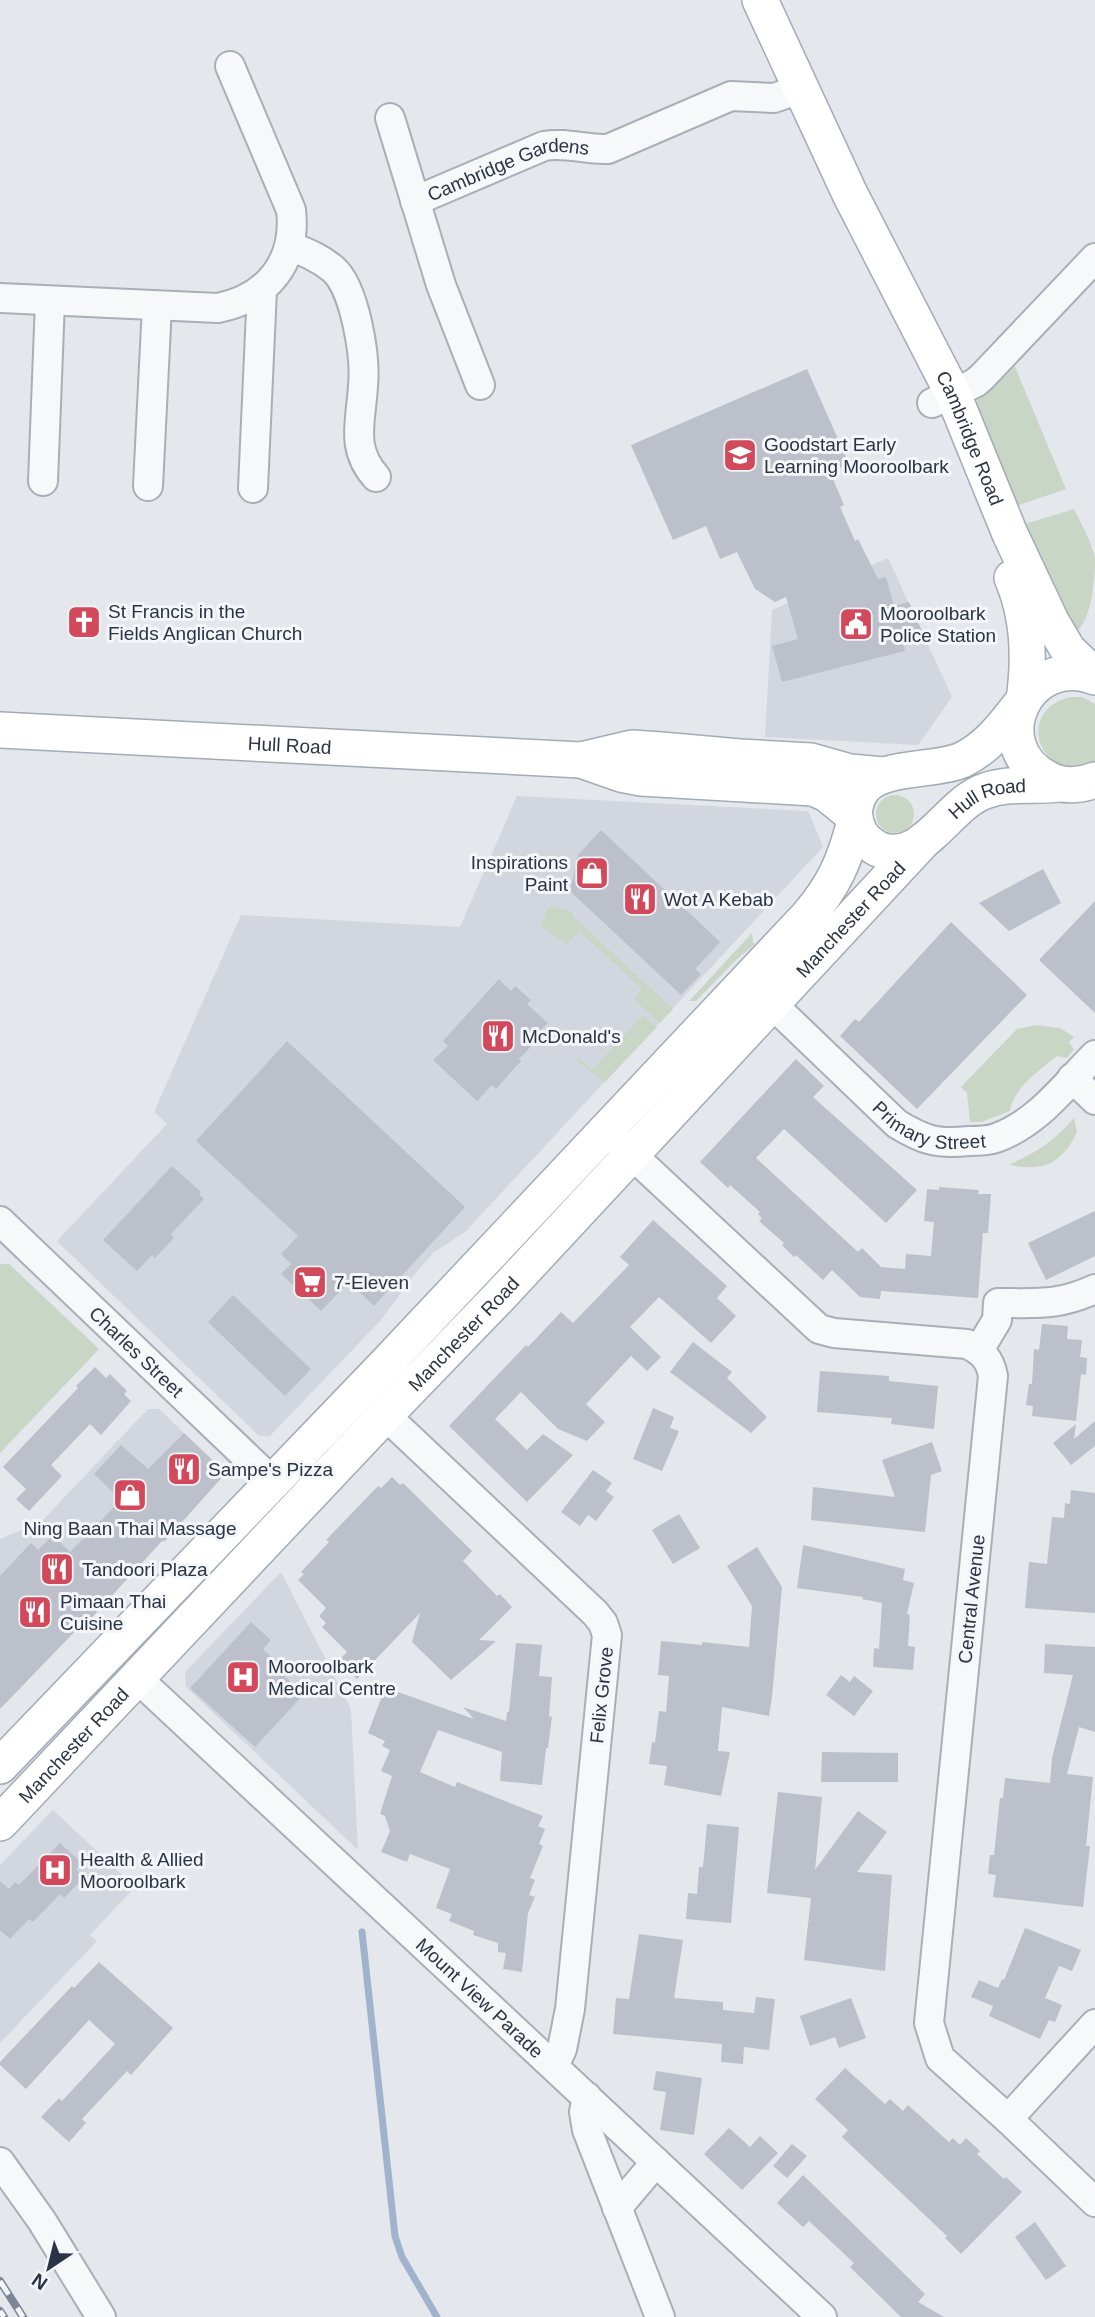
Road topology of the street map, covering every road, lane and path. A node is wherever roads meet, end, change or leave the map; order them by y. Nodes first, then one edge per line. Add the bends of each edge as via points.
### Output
1 (760, 0) edge
2 (230, 66) dead end
3 (800, 89) junction
4 (390, 118) dead end
5 (415, 201) junction
6 (290, 246) junction
7 (1095, 258) edge
8 (262, 289) junction
9 (0, 298) edge
10 (50, 300) junction
11 (157, 306) junction
12 (480, 385) dead end
13 (943, 398) junction
14 (376, 477) dead end
15 (43, 481) dead end
16 (148, 486) dead end
17 (253, 488) dead end
18 (998, 526) junction
19 (1095, 677) edge
20 (1022, 703) junction
21 (0, 730) edge
22 (785, 772) junction
23 (890, 774) junction
24 (1079, 787) edge
25 (855, 819) junction
26 (926, 839) junction
27 (772, 1004) junction
28 (1095, 1055) edge
29 (1072, 1078) junction
30 (1095, 1100) edge
31 (606, 1130) junction
32 (632, 1154) junction
33 (0, 1222) edge
34 (1095, 1289) edge
35 (979, 1350) junction
36 (384, 1415) junction
37 (273, 1482) junction
38 (298, 1507) junction
39 (137, 1678) junction
40 (0, 1766) edge
41 (0, 1823) edge
42 (1095, 2024) edge
43 (554, 2066) junction
44 (587, 2097) junction
45 (1009, 2119) junction
46 (0, 2162) edge
47 (656, 2162) junction
48 (1095, 2202) edge
49 (617, 2208) junction
50 (101, 2317) edge
51 (660, 2317) edge
52 (822, 2317) edge

1 - 3 main road, Cambridge Road
2 - 6 street via 292,210
3 - 5 street, Cambridge Gardens via 774,98 731,96 608,149 544,146
3 - 13 main road, Cambridge Road
4 - 5 street, Cambridge Gardens
5 - 12 street, Cambridge Gardens via 454,323
6 - 8 street via 282,266
6 - 14 street via 335,270 346,290 364,357 358,443 364,464
7 - 13 street via 982,377
8 - 11 street via 247,300 218,308
8 - 17 street
9 - 10 street
10 - 11 street
10 - 15 street
11 - 16 street
13 - 18 main road, Cambridge Road
18 - 19 main road, Cambridge Road via 1062,641
18 - 20 main road, Cambridge Road via 1023,612 1028,656
19 - 20 main road, Hull Road via 1058,674 1035,686
20 - 23 main road, Hull Road via 991,740 961,760
20 - 24 main road, Cambridge Road via 1016,729 1022,754 1038,774
21 - 22 main road, Hull Road via 582,760 632,748
22 - 23 main road, Hull Road via 817,762 850,772
22 - 25 main road, Hull Road via 822,791
23 - 25 main road via 864,786 855,803
23 - 26 main road, Hull Road via 918,783 931,801 934,819
24 - 26 main road, Hull Road via 1018,784 983,791 961,804
25 - 26 main road, Hull Road via 864,838 880,850 900,852
25 - 31 main road, Manchester Road via 846,856 823,898
26 - 27 main road, Manchester Road
27 - 29 street, Primary Street via 897,1124 937,1142 991,1140 1014,1130 1029,1122
27 - 32 main road, Manchester Road
28 - 29 street, Primary Street
29 - 30 street
31 - 32 street
31 - 37 main road, Manchester Road
32 - 35 street via 819,1329 954,1342
32 - 36 main road, Manchester Road
33 - 37 street, Charles Street
34 - 35 street via 1051,1303 998,1303 997,1320
35 - 45 street, Central Avenue via 992,1366 993,1376 929,2023 940,2058
36 - 38 main road, Manchester Road
36 - 43 street, Felix Grove via 595,1613 607,1635 570,2009
37 - 38 main road
37 - 40 main road, Manchester Road
38 - 39 main road, Manchester Road
39 - 41 main road, Manchester Road
39 - 43 street, Mount View Parade
42 - 45 street
43 - 44 street, Mount View Parade
44 - 47 street, Mount View Parade
44 - 49 street via 587,2130
45 - 48 street, Central Avenue
46 - 50 street
47 - 49 street
47 - 52 street, Mount View Parade
49 - 51 street

